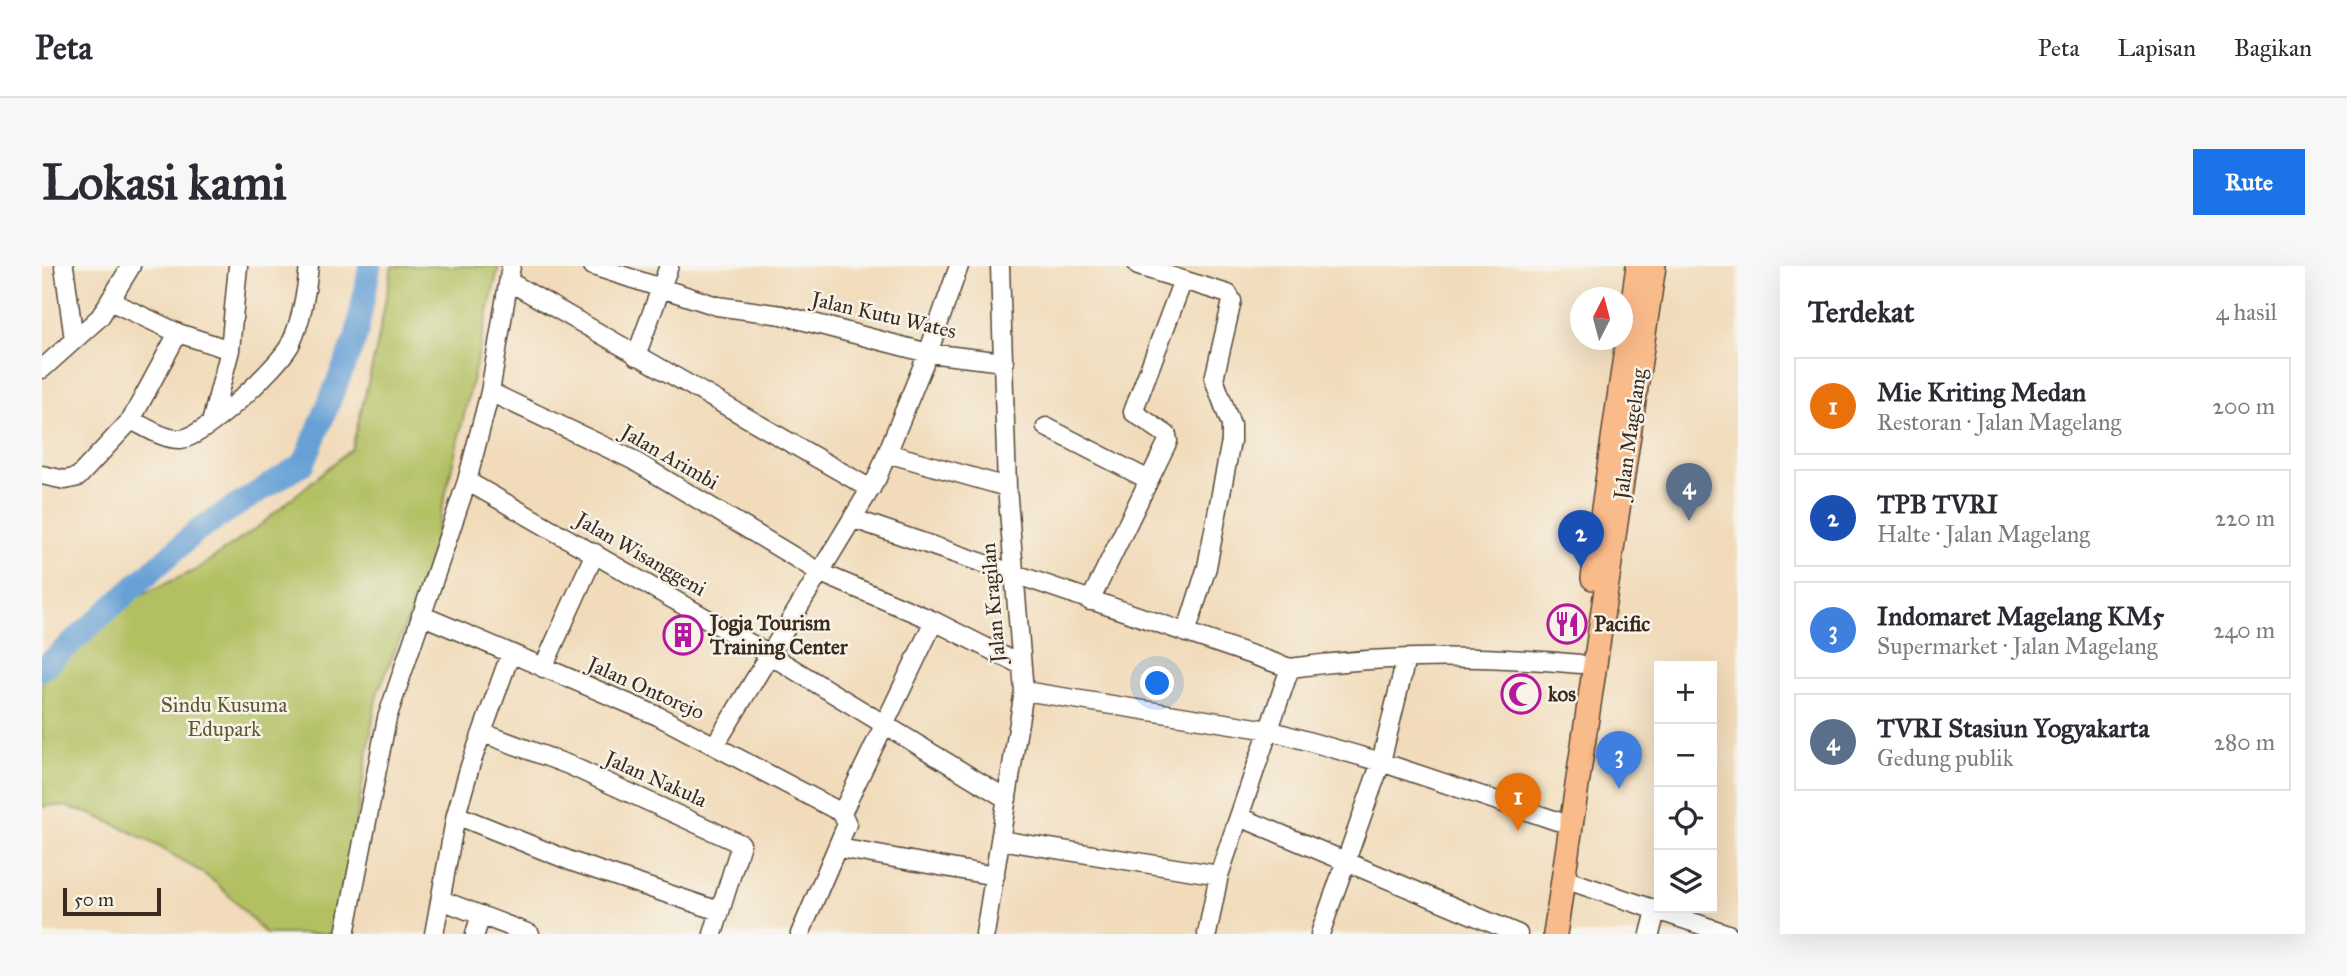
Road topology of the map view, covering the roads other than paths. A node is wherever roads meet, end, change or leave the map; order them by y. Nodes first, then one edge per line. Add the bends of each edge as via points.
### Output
1 (64, 266) edge
2 (131, 266) edge
3 (238, 266) edge
4 (309, 266) edge
5 (593, 266) edge
6 (669, 266) edge
7 (959, 266) edge
8 (1000, 266) edge
9 (1138, 266) edge
10 (1638, 266) edge
11 (1654, 266) edge
12 (510, 274) edge
13 (1183, 280) junction
14 (662, 290) junction
15 (110, 301) junction
16 (178, 333) junction
17 (74, 340) junction
18 (230, 350) junction
19 (928, 353) junction
20 (636, 356) junction
21 (1004, 362) junction
22 (42, 369) edge
23 (490, 391) junction
24 (131, 420) junction
25 (211, 423) junction
26 (1046, 427) dead end
27 (894, 455) dead end
28 (42, 475) edge
29 (1149, 480) junction
30 (467, 481) junction
31 (1007, 487) junction
32 (871, 489) junction
33 (854, 519) junction
34 (595, 553) junction
35 (821, 573) junction
36 (1014, 574) junction
37 (1090, 601) junction
38 (421, 615) junction
39 (934, 621) junction
40 (1186, 633) junction
41 (510, 655) junction
42 (770, 655) junction
43 (1406, 659) junction
44 (1580, 664) junction
45 (1021, 665) junction
46 (543, 668) junction
47 (1290, 668) junction
48 (1024, 691) junction
49 (883, 724) junction
50 (1269, 730) junction
51 (483, 733) junction
52 (715, 745) junction
53 (1381, 762) junction
54 (1007, 799) junction
55 (456, 815) junction
56 (844, 815) junction
57 (1240, 817) junction
58 (1557, 821) junction
59 (1000, 840) junction
60 (839, 848) junction
61 (1347, 861) junction
62 (1219, 875) junction
63 (995, 876) junction
64 (1564, 879) junction
65 (441, 900) junction
66 (1654, 910) edge
67 (719, 911) junction
68 (1655, 913) edge
69 (1662, 913) edge
70 (481, 915) junction
71 (345, 934) edge
72 (434, 934) edge
73 (475, 934) edge
74 (530, 934) edge
75 (713, 934) edge
76 (800, 934) edge
77 (985, 934) edge
78 (1207, 934) edge
79 (1320, 934) edge
80 (1518, 934) edge
81 (1541, 934) edge
82 (1555, 934) edge
83 (1650, 934) edge
84 (1728, 934) edge

1 - 17 street
2 - 15 street
3 - 18 street
4 - 25 street via 296,327 281,360
5 - 14 street, Jalan Kutu Wates
6 - 14 street
7 - 19 street
8 - 21 street, Jalan Kragilan
9 - 13 street
10 - 44 main road, Jalan Magelang
11 - 64 main road, Jalan Magelang
12 - 20 street
12 - 23 street
13 - 29 street via 1133,412 1168,438
13 - 40 street via 1228,294 1232,301 1214,379 1231,425 1231,441 1207,567
14 - 19 street, Jalan Kutu Wates via 717,306 814,322
14 - 20 street
15 - 16 street
15 - 17 street via 91,327
16 - 18 street
16 - 24 street
17 - 22 street
18 - 25 street
19 - 21 street, Jalan Kutu Wates
19 - 32 street
20 - 32 street
21 - 31 street, Jalan Kragilan
23 - 30 street
23 - 35 street, Jalan Arimbi via 631,459
24 - 25 street via 180,439 197,436
24 - 28 street via 78,477 65,480
26 - 29 street
27 - 31 street
29 - 37 street
30 - 34 street, Jalan Wisanggeni
30 - 38 street
31 - 36 street, Jalan Kragilan
32 - 33 street
33 - 35 street
33 - 36 street
34 - 42 street, Jalan Wisanggeni
34 - 46 street
35 - 39 street, Jalan Arimbi
35 - 42 street
36 - 37 street
36 - 45 street, Jalan Kragilan
37 - 40 street
38 - 41 street, Jalan Ontorejo
38 - 71 street via 387,719
39 - 45 street, Jalan Arimbi
39 - 49 street
40 - 47 street
41 - 46 street, Jalan Ontorejo
41 - 51 street
42 - 49 street, Jalan Wisanggeni
42 - 52 street
43 - 44 street
43 - 47 street
43 - 53 street
44 - 58 main road, Jalan Magelang
45 - 48 street, Jalan Kragilan
46 - 52 street, Jalan Ontorejo
47 - 50 street
48 - 50 street
48 - 54 street, Jalan Kragilan
49 - 54 street, Jalan Wisanggeni
49 - 56 street
50 - 53 street
50 - 57 street
51 - 55 street
51 - 67 street, Jalan Nakula via 569,765 741,844
52 - 56 street, Jalan Ontorejo
53 - 58 street
53 - 61 street
54 - 59 street, Jalan Kragilan
55 - 65 street
55 - 67 street via 573,862
56 - 60 street via 847,824
57 - 61 street
57 - 62 street
58 - 81 main road, Jalan Magelang
59 - 62 street
59 - 63 street, Jalan Kragilan
60 - 63 street
60 - 76 street
61 - 79 street
61 - 80 street
62 - 78 street
63 - 77 street, Jalan Kragilan
64 - 66 street
64 - 82 main road, Jalan Magelang
65 - 70 street
65 - 72 street
67 - 75 street
68 - 83 street
69 - 84 street
70 - 73 street
70 - 74 street

